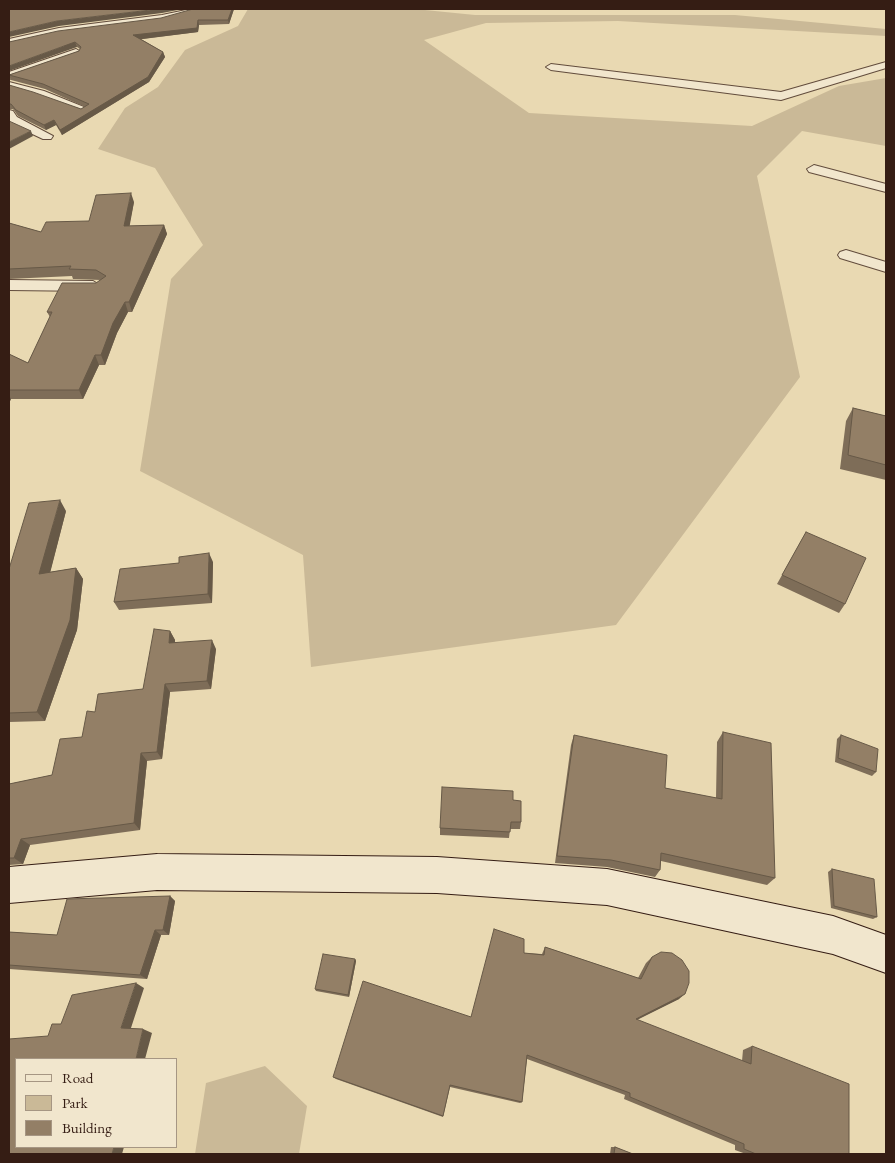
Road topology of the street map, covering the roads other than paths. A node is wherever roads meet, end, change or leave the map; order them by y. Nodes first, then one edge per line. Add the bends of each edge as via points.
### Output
1 (149, 9) edge
2 (203, 9) edge
3 (162, 18) junction
4 (9, 42) edge
5 (76, 52) edge
6 (9, 64) edge
7 (886, 65) edge
8 (551, 67) dead end
9 (22, 69) junction
10 (9, 76) edge
11 (9, 85) edge
12 (83, 109) edge
13 (9, 114) edge
14 (47, 136) dead end
15 (814, 169) dead end
16 (886, 188) edge
17 (846, 255) dead end
18 (886, 267) edge
19 (9, 286) edge
20 (100, 286) edge
21 (9, 885) edge
22 (886, 954) edge

1 - 3 street
2 - 3 street
3 - 4 street via 68,30
5 - 9 street
6 - 9 street
7 - 8 street via 780,96
9 - 10 street
11 - 12 street
13 - 14 street via 13,120
15 - 16 street
17 - 18 street
19 - 20 street
21 - 22 street via 157,872 437,875 607,887 833,935

